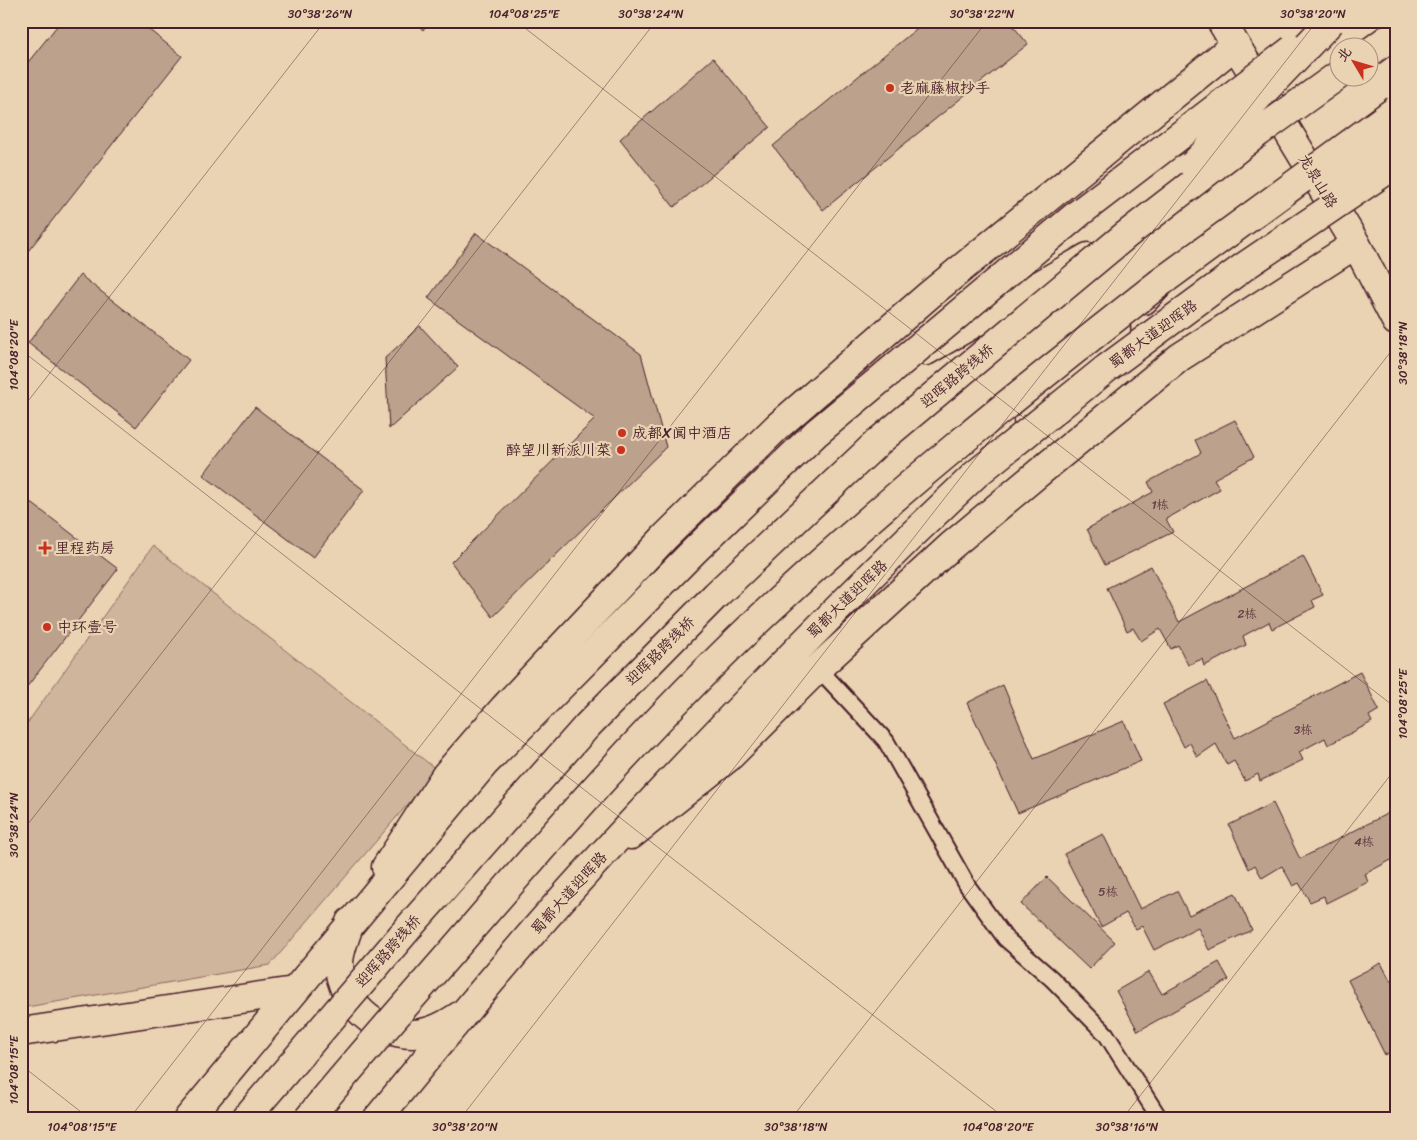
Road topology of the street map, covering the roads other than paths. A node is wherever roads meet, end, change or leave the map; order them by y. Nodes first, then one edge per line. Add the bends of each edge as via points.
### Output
1 (1220, 21) edge
2 (1330, 21) edge
3 (1396, 33) edge
4 (1235, 45) junction
5 (1380, 45) edge
6 (1330, 81) edge
7 (1396, 110) edge
8 (1396, 144) edge
9 (1396, 164) edge
10 (1254, 214) junction
11 (1126, 235) junction
12 (1356, 244) junction
13 (1161, 282) junction
14 (1396, 321) edge
15 (888, 373) junction
16 (976, 474) junction
17 (818, 668) junction
18 (587, 871) junction
19 (351, 921) junction
20 (294, 991) junction
21 (462, 1015) junction
22 (21, 1032) edge
23 (188, 1119) edge
24 (245, 1119) edge
25 (308, 1119) edge
26 (377, 1119) edge
27 (1160, 1119) edge

1 - 4 main road, 龙泉山路
2 - 11 main road, bridge
2 - 15 main road, bridge via 1079,213
3 - 5 main road
4 - 12 main road, 龙泉山路
4 - 19 main road via 922,301 777,427 673,529 504,708 446,775
6 - 11 main road, bridge
7 - 10 main road, bridge
8 - 10 main road, bridge
9 - 16 main road, 蜀都大道迎晖路, bridge via 1245,266 1107,368
10 - 13 main road
11 - 15 main road, bridge
11 - 24 main road, 迎晖路跨线桥, bridge via 878,442 716,595 554,761
12 - 14 main road, 龙泉山路
12 - 17 main road via 1180,357 951,546
13 - 16 main road, bridge
13 - 25 main road, bridge via 893,497 754,624 615,767
15 - 19 main road via 816,433 484,764
16 - 18 main road, 蜀都大道迎晖路, bridge via 799,646
17 - 18 main road via 729,757
17 - 27 lane via 886,741 967,886 1005,938 1052,979 1106,1034
18 - 21 main road, 蜀都大道迎晖路
19 - 20 main road
19 - 21 main road via 338,962 343,988 364,1017 399,1033 430,1032
20 - 22 main road
20 - 23 main road
21 - 26 main road, 蜀都大道迎晖路

